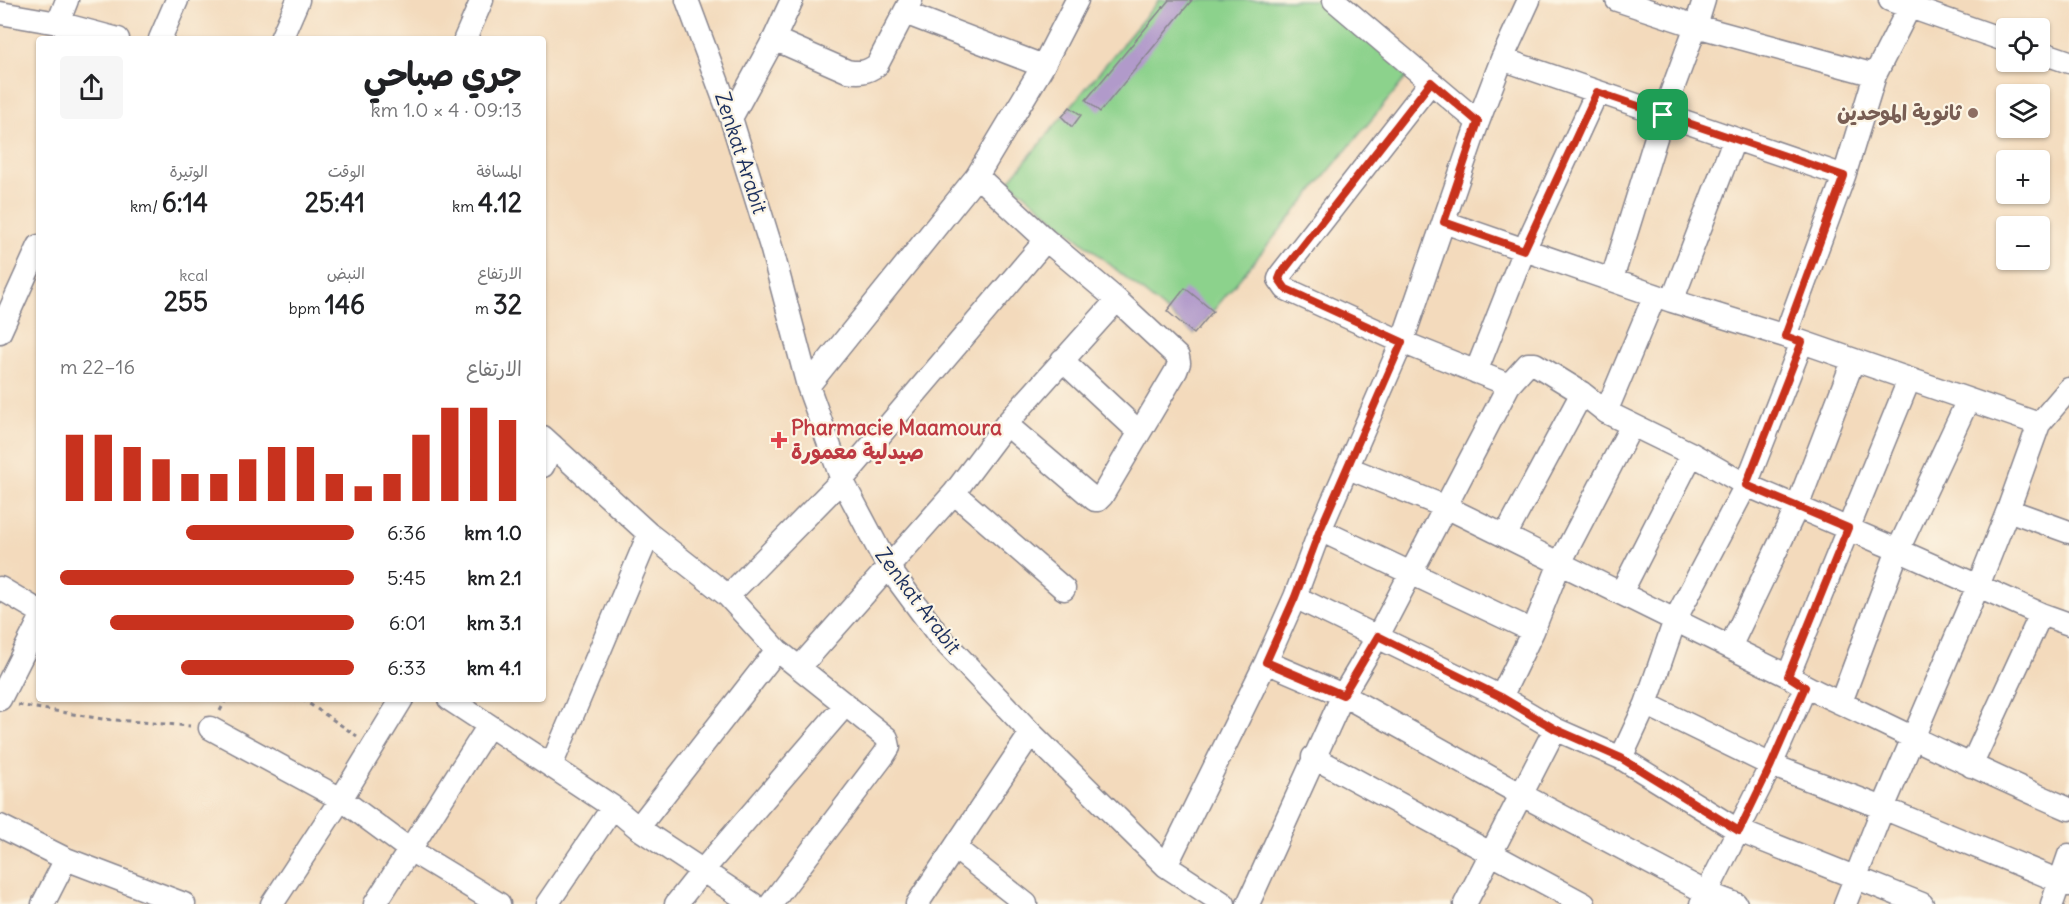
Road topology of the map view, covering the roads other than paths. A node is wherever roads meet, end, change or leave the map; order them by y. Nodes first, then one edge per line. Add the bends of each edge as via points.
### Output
1 (68, 0) edge
2 (177, 0) edge
3 (298, 0) edge
4 (482, 0) edge
5 (687, 0) edge
6 (792, 0) edge
7 (1077, 0) edge
8 (1529, 0) edge
9 (1617, 0) edge
10 (1704, 0) edge
11 (1336, 1) edge
12 (1905, 3) edge
13 (908, 7) edge
14 (0, 13) edge
15 (58, 23) junction
16 (1696, 27) junction
17 (107, 36) edge
18 (161, 36) edge
19 (282, 36) edge
20 (466, 36) edge
21 (1996, 37) edge
22 (774, 39) junction
23 (2050, 55) edge
24 (1502, 59) junction
25 (2069, 62) edge
26 (1043, 66) junction
27 (1875, 75) junction
28 (1431, 82) junction
29 (1597, 92) junction
30 (1663, 115) junction
31 (731, 117) junction
32 (1478, 122) junction
33 (1734, 140) junction
34 (977, 176) junction
35 (1844, 176) junction
36 (1444, 222) junction
37 (1046, 240) junction
38 (1524, 250) junction
39 (36, 253) edge
40 (1612, 279) junction
41 (1664, 298) junction
42 (1117, 300) junction
43 (0, 332) edge
44 (1794, 339) junction
45 (1402, 342) junction
46 (1062, 360) junction
47 (1853, 361) junction
48 (1476, 372) junction
49 (1909, 380) junction
50 (808, 386) junction
51 (1509, 386) junction
52 (2067, 392) edge
53 (1582, 393) junction
54 (1968, 400) junction
55 (1606, 412) junction
56 (1006, 424) junction
57 (2039, 424) junction
58 (1632, 425) junction
59 (1139, 432) junction
60 (547, 441) edge
61 (1692, 454) junction
62 (1348, 468) junction
63 (842, 480) junction
64 (1746, 485) junction
65 (954, 493) junction
66 (1446, 507) junction
67 (1797, 507) junction
68 (2008, 510) junction
69 (1848, 528) junction
70 (1320, 530) junction
71 (2069, 532) edge
72 (649, 534) junction
73 (1505, 536) junction
74 (1898, 550) junction
75 (1560, 563) junction
76 (888, 567) junction
77 (1410, 572) junction
78 (1978, 586) junction
79 (0, 588) edge
80 (1064, 589) dead end
81 (1621, 593) junction
82 (728, 596) junction
83 (1295, 597) junction
84 (36, 609) edge
85 (2041, 614) junction
86 (1675, 620) junction
87 (2069, 624) edge
88 (36, 629) edge
89 (1533, 631) junction
90 (1378, 636) junction
91 (1730, 647) junction
92 (777, 650) junction
93 (1266, 662) junction
94 (799, 668) junction
95 (1797, 682) junction
96 (1343, 695) junction
97 (1501, 697) junction
98 (6, 702) edge
99 (400, 702) edge
100 (453, 702) edge
101 (1841, 702) junction
102 (1646, 704) junction
103 (846, 705) junction
104 (488, 726) junction
105 (210, 728) road end
106 (1555, 729) junction
107 (1031, 733) junction
108 (1913, 738) junction
109 (1313, 757) junction
110 (1621, 758) junction
111 (1771, 765) junction
112 (551, 766) junction
113 (1971, 766) junction
114 (1522, 795) junction
115 (341, 799) junction
116 (613, 807) junction
117 (1883, 808) junction
118 (2069, 809) edge
119 (0, 826) edge
120 (638, 828) junction
121 (1739, 831) junction
122 (955, 848) junction
123 (410, 850) junction
124 (1492, 854) junction
125 (2069, 855) edge
126 (66, 859) junction
127 (1166, 866) junction
128 (702, 870) junction
129 (1857, 877) junction
130 (2064, 883) edge
131 (1704, 899) edge
132 (1213, 901) edge
133 (43, 904) edge
134 (184, 904) edge
135 (272, 904) edge
136 (375, 904) edge
137 (499, 904) edge
138 (546, 904) edge
139 (676, 904) edge
140 (753, 904) edge
141 (771, 904) edge
142 (917, 904) edge
143 (1026, 904) edge
144 (1248, 904) edge
145 (1465, 904) edge
146 (1584, 904) edge
147 (1736, 904) edge
148 (1845, 904) edge
149 (1922, 904) edge
150 (2052, 904) edge

1 - 15 street
2 - 18 street
3 - 19 street
4 - 20 street
5 - 31 street, Zenkat Arabit
6 - 22 street
7 - 26 street
8 - 24 street
9 - 16 street
10 - 16 street
11 - 28 street
12 - 21 street
12 - 27 street
13 - 22 street via 877,65 869,71 847,71
13 - 26 street
14 - 15 street
15 - 17 street
16 - 27 street
16 - 30 street
22 - 31 street
23 - 25 street
24 - 29 street
24 - 32 street
26 - 34 street
27 - 35 street
28 - 32 street
28 - 45 street via 1279,279 1286,289
29 - 30 street
29 - 38 street
30 - 33 street
30 - 40 street
31 - 50 street, Zenkat Arabit
32 - 36 street
33 - 35 street
33 - 41 street
34 - 37 street
34 - 50 street
35 - 44 street
36 - 38 street
36 - 45 street
37 - 42 street
37 - 63 street
38 - 40 street
38 - 48 street
39 - 43 street
40 - 41 street
41 - 44 street
41 - 55 street
42 - 46 street
42 - 59 street via 1178,357 1179,363
44 - 47 street
44 - 64 street
45 - 48 street
45 - 62 street
46 - 56 street
46 - 59 street
47 - 49 street
47 - 67 street
48 - 51 street
49 - 54 street
49 - 69 street
50 - 63 street, Zenkat Arabit
51 - 53 street via 1531,364
51 - 66 street
52 - 57 street
53 - 55 street
53 - 73 street
54 - 57 street
54 - 74 street
55 - 58 street
56 - 59 street via 1095,500 1102,496
56 - 65 street
57 - 68 street
58 - 61 street
58 - 75 street
60 - 72 street
61 - 64 street
61 - 81 street
62 - 66 street
62 - 70 street
63 - 76 street, Zenkat Arabit
63 - 82 street
64 - 67 street
64 - 86 street
65 - 76 street
65 - 80 street
66 - 73 street
66 - 77 street
67 - 69 street
67 - 91 street
68 - 71 street
68 - 78 street
69 - 74 street
69 - 95 street
70 - 77 street
70 - 83 street
72 - 82 street
72 - 112 street
73 - 75 street
74 - 78 street
74 - 101 street
75 - 81 street
75 - 89 street
76 - 94 street
76 - 107 street, Zenkat Arabit via 939,636
77 - 89 street
77 - 90 street
78 - 85 street
78 - 108 street
79 - 84 street
81 - 86 street
82 - 92 street
83 - 90 street
83 - 93 street
85 - 87 street
85 - 113 street
86 - 91 street
86 - 102 street
88 - 98 street
89 - 97 street
90 - 96 street
90 - 97 street
91 - 95 street
92 - 94 street
92 - 120 street
93 - 96 street
93 - 127 street
94 - 103 street
95 - 101 street
95 - 111 street
96 - 109 street
96 - 114 street
97 - 106 street
99 - 115 street
100 - 104 street
101 - 108 street
102 - 110 street
102 - 111 street
103 - 128 street
103 - 141 street via 887,738 889,747
104 - 112 street
104 - 123 street
105 - 115 street
106 - 110 street
106 - 114 street
107 - 122 street
107 - 127 street, Zenkat Arabit
108 - 113 street
108 - 117 street
109 - 124 street
109 - 144 street
110 - 121 street
111 - 117 street
111 - 121 street
112 - 116 street
113 - 118 street
114 - 124 street
114 - 131 street
115 - 123 street
115 - 135 street
116 - 120 street
116 - 138 street
117 - 129 street
117 - 130 street
119 - 126 street
120 - 128 street
121 - 129 street
121 - 131 street
122 - 142 street
122 - 143 street
123 - 136 street
123 - 137 street
124 - 145 street
124 - 146 street
125 - 130 street
126 - 133 street
126 - 134 street
127 - 132 street, Zenkat Arabit
128 - 139 street
128 - 140 street
129 - 148 street
129 - 149 street
130 - 150 street
131 - 147 street

